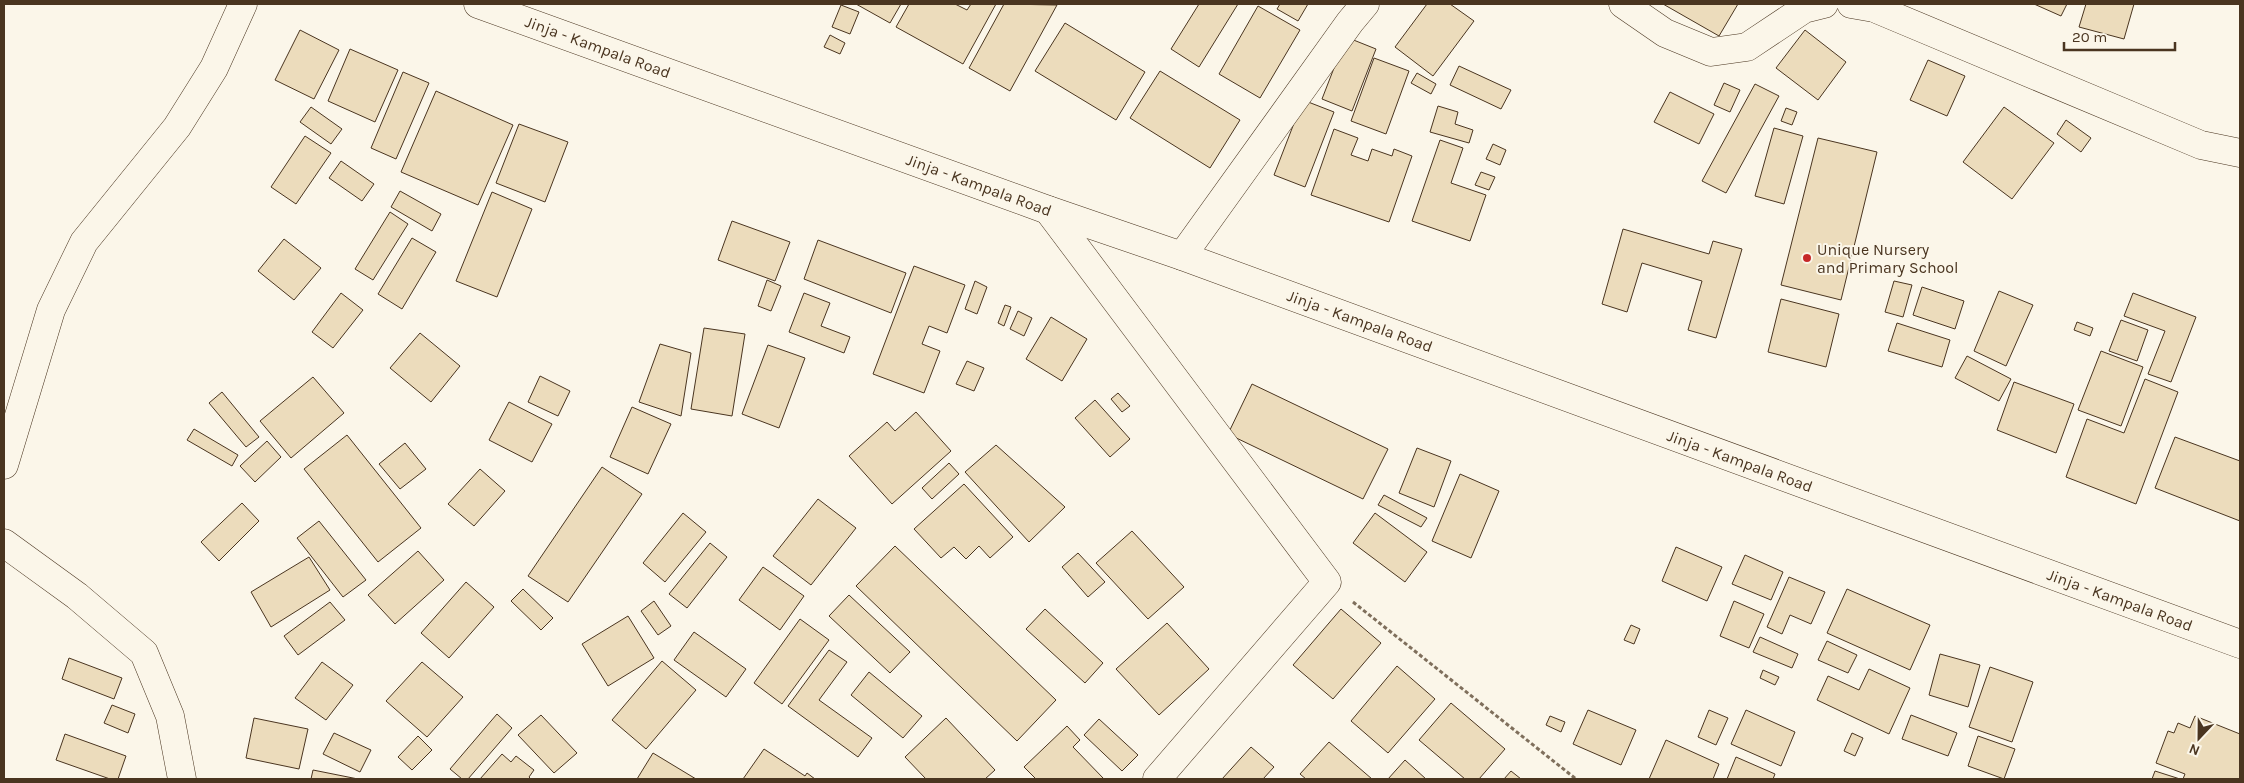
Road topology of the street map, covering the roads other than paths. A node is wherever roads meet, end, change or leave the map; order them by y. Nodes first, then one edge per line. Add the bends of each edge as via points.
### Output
1 (243, 4) edge
2 (478, 4) edge
3 (1365, 4) edge
4 (1623, 4) edge
5 (1824, 4) edge
6 (1851, 4) edge
7 (2240, 153) edge
8 (1048, 210) junction
9 (1182, 256) junction
10 (4, 465) edge
11 (4, 543) edge
12 (2240, 644) edge
13 (182, 779) edge
14 (1157, 779) edge

1 - 10 main road via 214,68 178,127 84,242 51,310
2 - 8 main road, Jinja - Kampala Road
3 - 9 main road
4 - 5 main road via 1665,33 1711,52 1747,47 1804,8
6 - 7 main road via 1874,8 2201,144
8 - 9 main road, Jinja - Kampala Road
8 - 14 main road via 1327,582
9 - 12 main road, Jinja - Kampala Road
11 - 13 main road via 77,596 144,654 170,716

